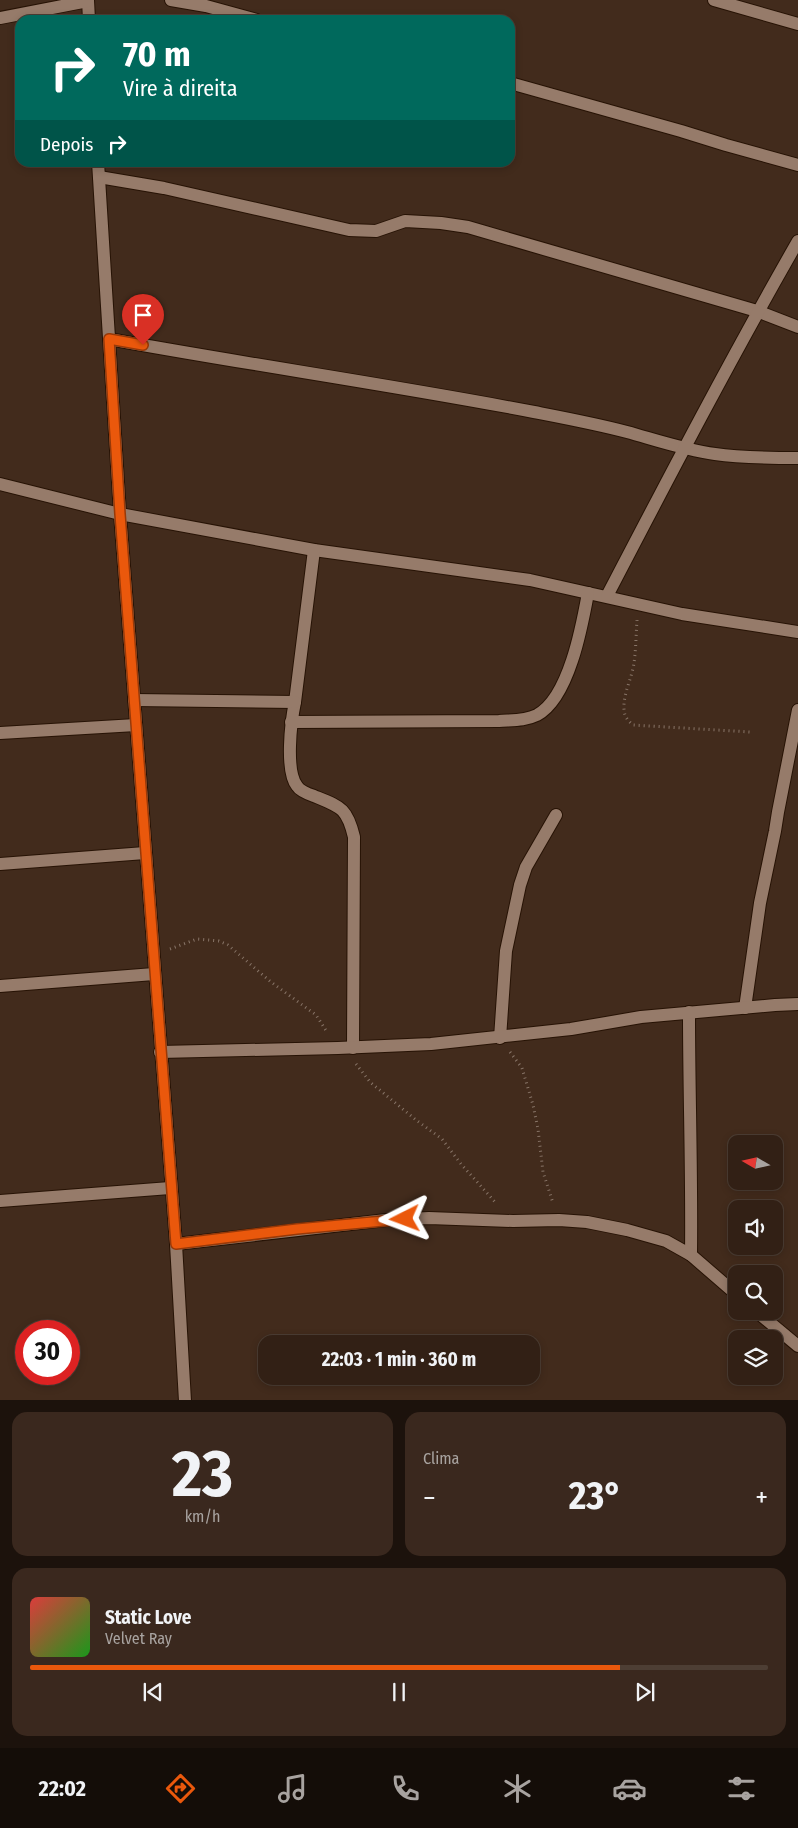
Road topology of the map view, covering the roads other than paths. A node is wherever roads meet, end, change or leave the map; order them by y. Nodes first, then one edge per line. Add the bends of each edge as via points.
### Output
1 (88, 0) edge
2 (171, 0) edge
3 (714, 0) edge
4 (89, 15) edge
5 (239, 15) edge
6 (0, 18) edge
7 (798, 24) edge
8 (515, 84) edge
9 (798, 166) edge
10 (98, 167) edge
11 (99, 177) junction
12 (798, 241) edge
13 (757, 312) junction
14 (798, 327) edge
15 (109, 339) junction
16 (684, 448) junction
17 (798, 458) edge
18 (0, 484) edge
19 (120, 514) junction
20 (314, 550) junction
21 (588, 593) junction
22 (607, 596) junction
23 (798, 632) edge
24 (134, 700) junction
25 (295, 702) junction
26 (798, 710) edge
27 (291, 722) junction
28 (136, 725) junction
29 (0, 733) edge
30 (556, 815) dead end
31 (146, 853) junction
32 (0, 864) edge
33 (154, 974) junction
34 (0, 986) edge
35 (798, 1004) edge
36 (745, 1008) junction
37 (689, 1012) junction
38 (500, 1038) junction
39 (353, 1048) junction
40 (160, 1052) junction
41 (170, 1188) junction
42 (0, 1201) edge
43 (176, 1244) junction
44 (691, 1255) junction
45 (728, 1287) edge
46 (767, 1320) edge
47 (798, 1346) edge
48 (185, 1400) edge

1 - 4 street
1 - 6 street
2 - 5 street
3 - 7 street
8 - 9 street
10 - 11 street
11 - 13 street via 164,188 349,230 376,231 406,221 468,227
11 - 15 street
12 - 13 street
13 - 14 street
13 - 16 street
15 - 16 street via 515,408 624,431
15 - 19 street
16 - 17 street via 729,456
16 - 22 street
18 - 19 street
19 - 20 street
19 - 24 street
20 - 21 street via 530,580
20 - 25 street
21 - 22 street
21 - 27 street via 570,667 548,705 538,714 525,719 499,721
22 - 23 street via 682,614
24 - 25 street
24 - 28 street
25 - 27 street
26 - 36 street via 760,903
27 - 39 street via 290,775 298,788 342,809 354,837
28 - 29 street
28 - 31 street
30 - 38 street via 526,867 520,885 506,951
31 - 32 street
31 - 33 street
33 - 34 street
33 - 40 street
35 - 36 street
36 - 37 street
37 - 38 street
37 - 44 street
38 - 39 street
39 - 40 street
40 - 41 street
41 - 42 street
41 - 43 street
43 - 44 street via 386,1220 558,1220 627,1230 666,1241
43 - 48 street
44 - 45 street
46 - 47 street

